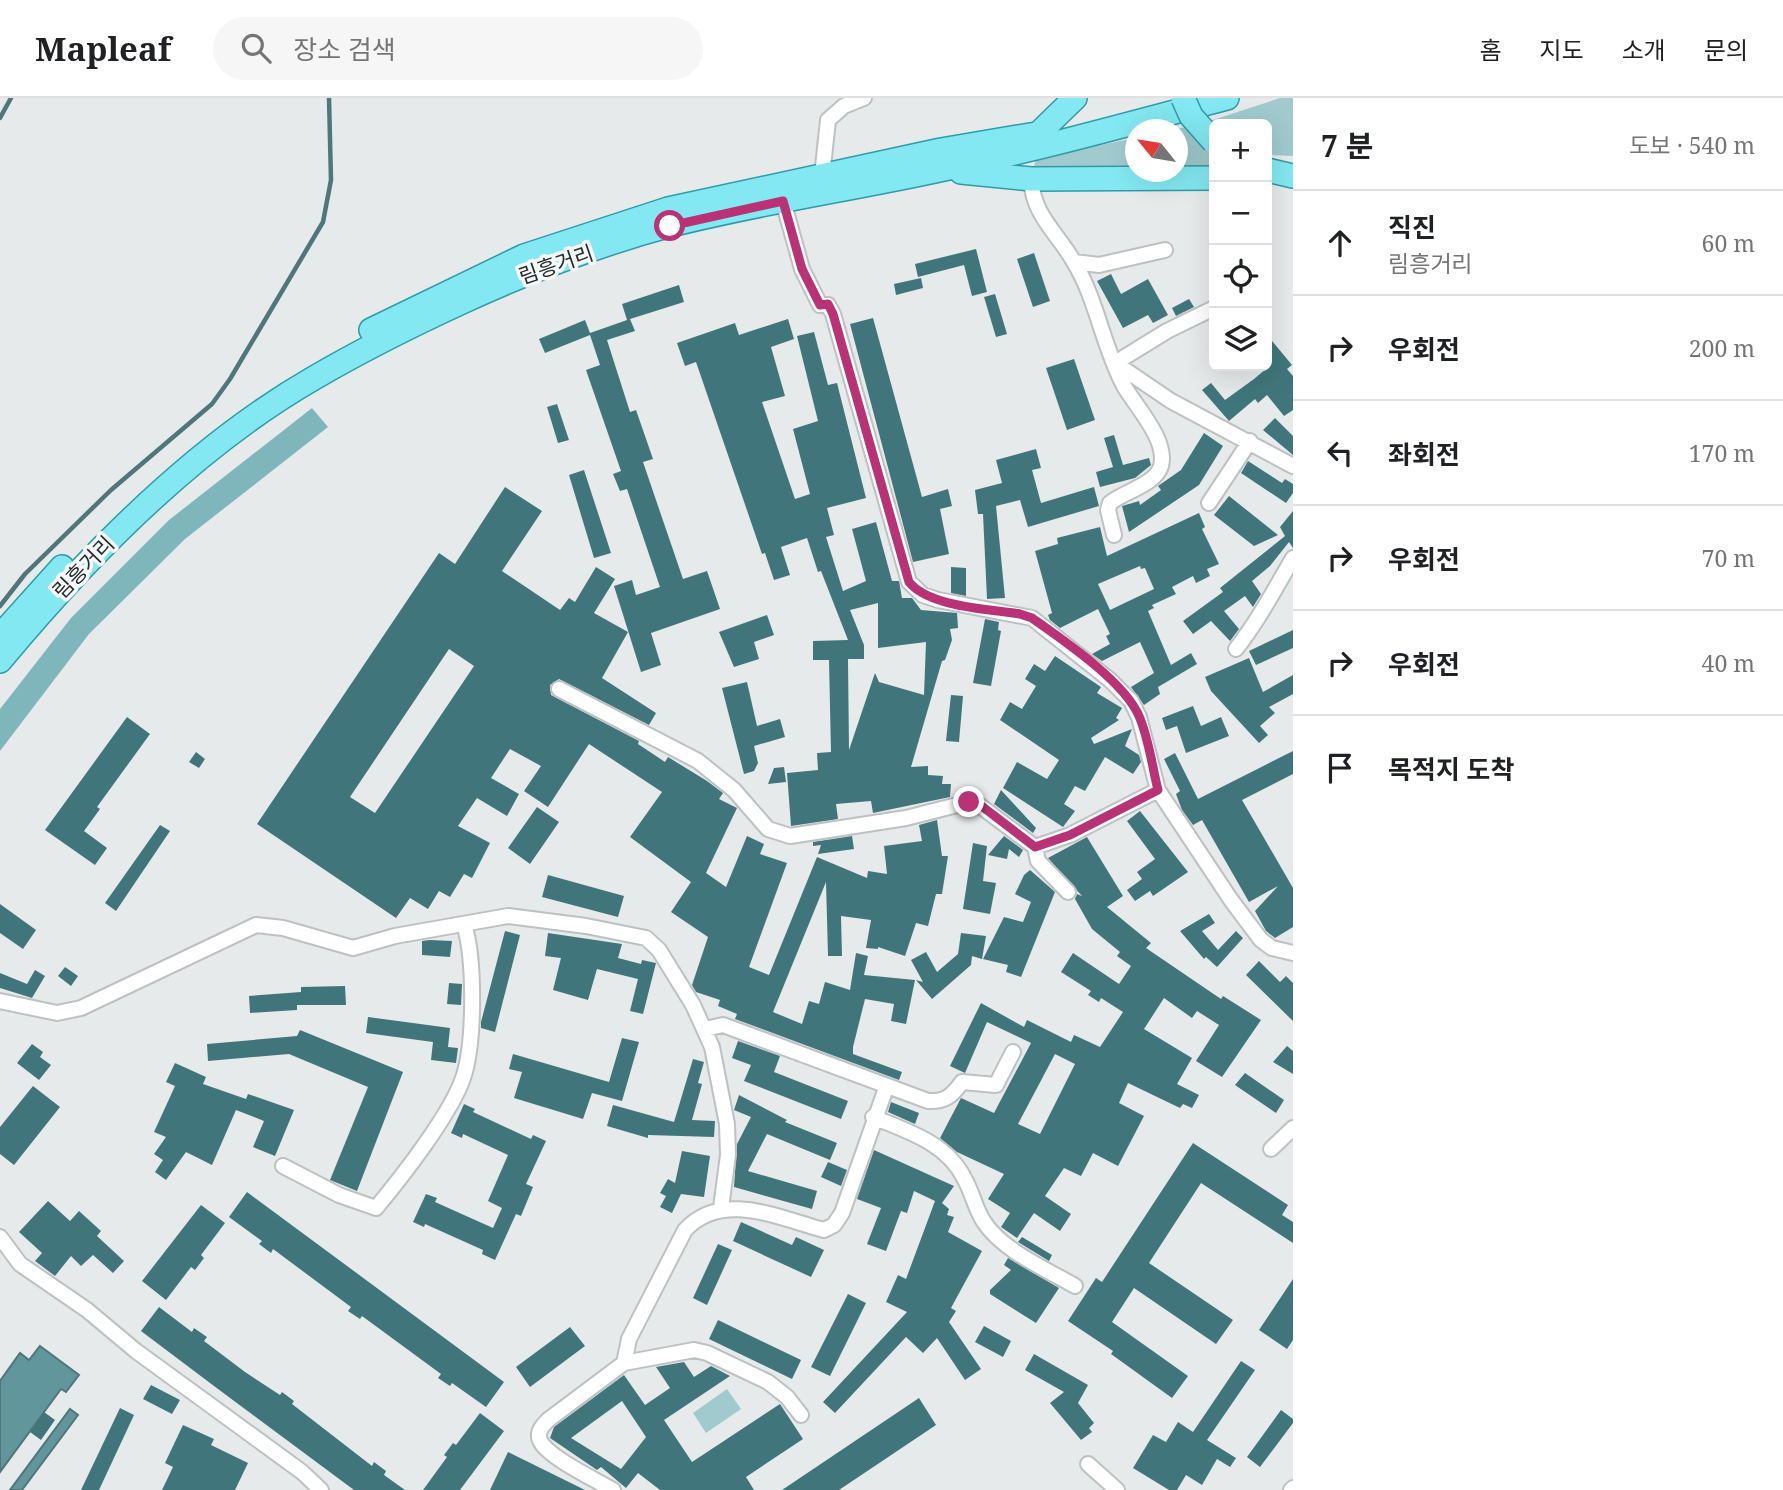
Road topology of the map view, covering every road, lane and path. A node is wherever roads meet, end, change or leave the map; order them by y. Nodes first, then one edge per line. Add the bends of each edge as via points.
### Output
1 (864, 98) edge
2 (1075, 98) edge
3 (1171, 98) edge
4 (1183, 98) edge
5 (1227, 98) edge
6 (1039, 133) junction
7 (1209, 136) edge
8 (940, 170) junction
9 (1272, 171) edge
10 (822, 176) junction
11 (1272, 177) edge
12 (1293, 177) edge
13 (1209, 178) edge
14 (1031, 179) junction
15 (783, 201) junction
16 (1165, 250) dead end
17 (1074, 262) junction
18 (1209, 310) edge
19 (1115, 363) junction
20 (1250, 441) junction
21 (1293, 466) edge
22 (1209, 503) dead end
23 (1114, 535) dead end
24 (1293, 558) edge
25 (0, 636) edge
26 (1236, 649) dead end
27 (0, 661) edge
28 (559, 690) dead end
29 (1158, 790) junction
30 (1035, 847) junction
31 (1068, 892) dead end
32 (464, 924) junction
33 (1293, 953) edge
34 (0, 1000) edge
35 (705, 1030) junction
36 (1013, 1052) dead end
37 (886, 1088) junction
38 (873, 1117) junction
39 (1293, 1128) edge
40 (1270, 1149) dead end
41 (283, 1167) dead end
42 (721, 1208) junction
43 (0, 1237) edge
44 (1075, 1286) dead end
45 (624, 1363) junction
46 (801, 1415) dead end
47 (1088, 1464) dead end
48 (321, 1490) edge
49 (612, 1490) edge
50 (1117, 1490) edge

1 - 10 street via 844,106 828,120
2 - 6 main road
3 - 6 main road, 림흥거리
4 - 7 main road, bridge
5 - 8 main road, 림흥거리
6 - 10 main road, 림흥거리
8 - 14 main road
8 - 15 main road, 림흥거리
9 - 12 main road
10 - 25 main road, 림흥거리 via 668,209 524,256 399,314 303,369 219,425 91,536
11 - 12 main road
13 - 14 main road
14 - 17 street via 1037,211
15 - 27 main road, 림흥거리 via 670,226 527,273 409,327 314,378 160,492 95,554
15 - 29 street via 802,269 820,305 828,304 833,314 909,582 923,595 938,600 1032,618 1110,680 1131,701 1139,717
16 - 17 street via 1099,265
17 - 19 street
18 - 19 street
19 - 20 street via 1171,401
19 - 23 street via 1162,456 1154,477 1110,503
20 - 21 street
20 - 22 street
24 - 26 street via 1260,619
28 - 30 street via 698,761 734,790 768,830 778,834 894,820 969,802 979,804
29 - 30 street via 1070,835
29 - 33 street via 1261,940
30 - 31 street via 1038,861
32 - 34 street via 353,948 256,925 81,1008 57,1013
32 - 35 street via 508,916 646,939 659,950
32 - 41 street via 471,948 469,1047 463,1079 402,1177 376,1208
35 - 37 street via 723,1025
35 - 42 street via 727,1124
36 - 37 street via 996,1085 962,1082 941,1102
37 - 38 street
38 - 42 street via 834,1225 824,1230 741,1208
38 - 44 street via 952,1158 983,1221 995,1234
39 - 40 street
42 - 45 street via 695,1219 685,1230 629,1339
43 - 48 street via 20,1264
45 - 46 street via 680,1351 706,1353 768,1382
45 - 49 street via 548,1420 539,1435 551,1452
47 - 50 street

